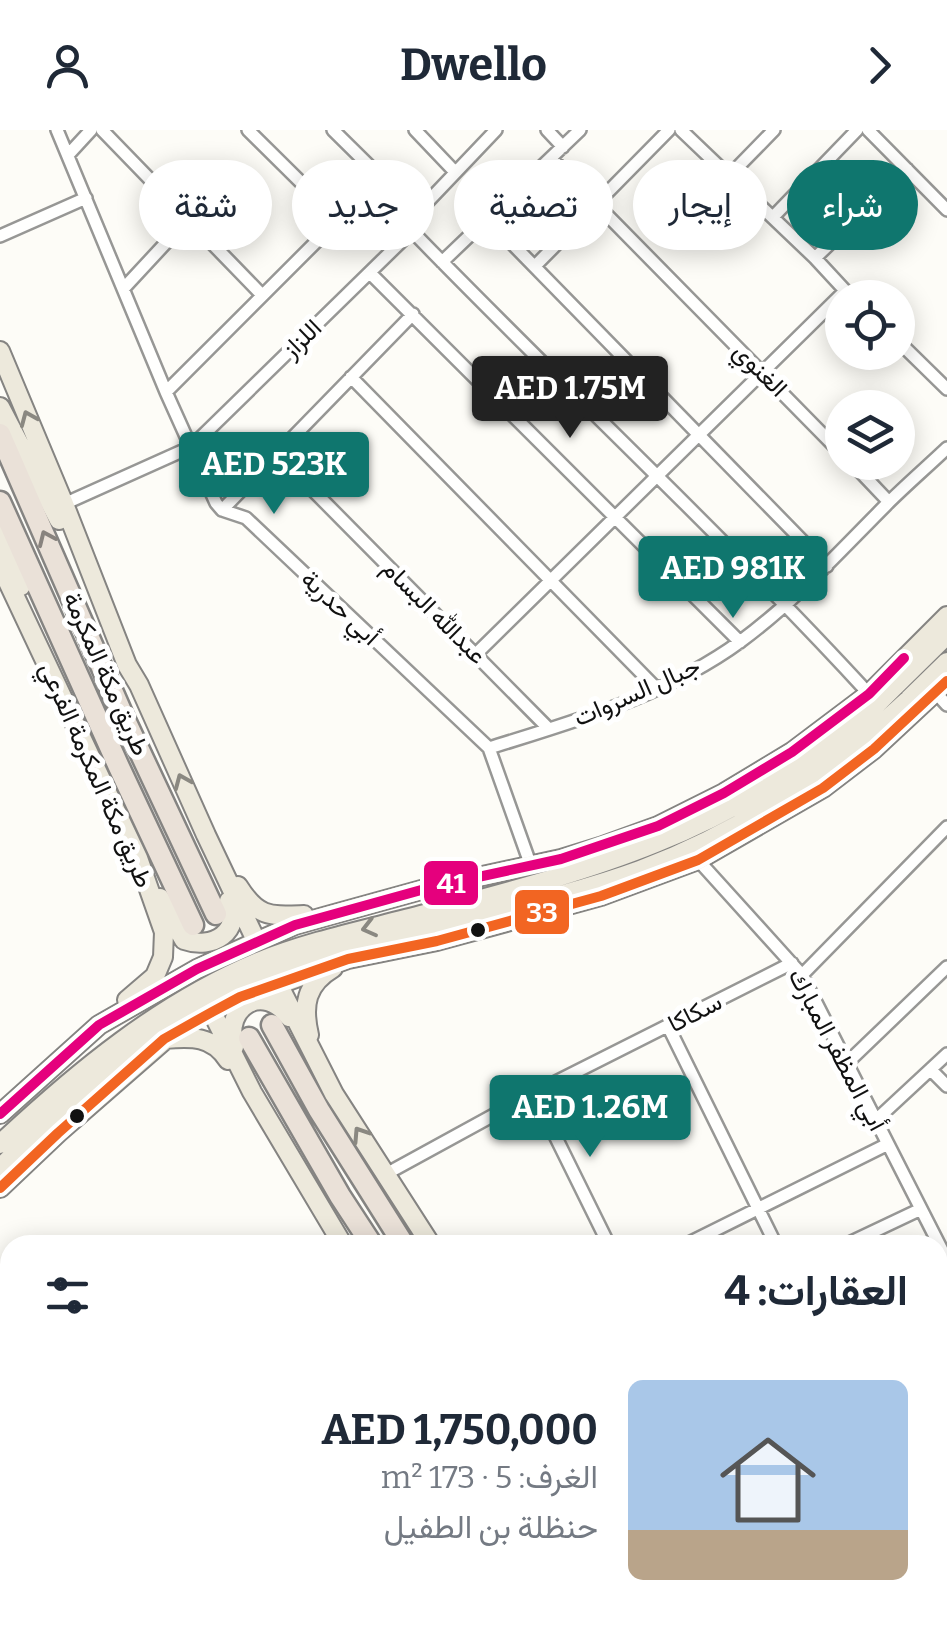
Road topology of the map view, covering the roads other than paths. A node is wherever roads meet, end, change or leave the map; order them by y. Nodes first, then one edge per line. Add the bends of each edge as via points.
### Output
1 (57, 130) edge
2 (91, 130) edge
3 (102, 130) edge
4 (248, 130) edge
5 (333, 130) edge
6 (415, 130) edge
7 (496, 130) edge
8 (547, 130) edge
9 (580, 130) edge
10 (669, 130) edge
11 (681, 130) edge
12 (774, 130) edge
13 (868, 130) edge
14 (851, 132) edge
15 (563, 147) junction
16 (68, 156) junction
17 (552, 158) edge
18 (362, 160) edge
19 (467, 160) edge
20 (714, 160) edge
21 (745, 160) edge
22 (897, 160) edge
23 (139, 168) edge
24 (454, 170) edge
25 (292, 174) edge
26 (454, 174) edge
27 (918, 181) edge
28 (613, 186) edge
29 (434, 195) edge
30 (86, 198) junction
31 (947, 210) edge
32 (767, 211) edge
33 (773, 217) junction
34 (613, 222) edge
35 (0, 236) edge
36 (159, 250) edge
37 (219, 250) edge
38 (308, 250) edge
39 (393, 250) edge
40 (430, 250) edge
41 (454, 250) edge
42 (519, 250) edge
43 (550, 250) edge
44 (823, 250) edge
45 (815, 258) junction
46 (442, 262) junction
47 (535, 266) junction
48 (370, 273) junction
49 (835, 280) edge
50 (124, 288) junction
51 (262, 295) junction
52 (413, 314) junction
53 (825, 315) edge
54 (0, 351) edge
55 (915, 357) edge
56 (762, 372) junction
57 (352, 377) junction
58 (947, 388) edge
59 (166, 392) junction
60 (0, 406) edge
61 (0, 434) edge
62 (700, 434) junction
63 (825, 437) edge
64 (191, 447) junction
65 (947, 448) edge
66 (276, 453) junction
67 (656, 477) junction
68 (868, 480) edge
69 (0, 502) edge
70 (889, 502) junction
71 (64, 504) junction
72 (222, 510) junction
73 (616, 516) junction
74 (0, 530) edge
75 (0, 565) edge
76 (826, 566) junction
77 (552, 580) junction
78 (786, 604) junction
79 (947, 616) edge
80 (947, 635) edge
81 (740, 642) junction
82 (476, 654) junction
83 (947, 662) edge
84 (126, 665) junction
85 (657, 689) junction
86 (943, 693) edge
87 (869, 694) junction
88 (901, 694) junction
89 (70, 714) junction
90 (549, 729) junction
91 (489, 748) junction
92 (947, 827) edge
93 (206, 836) junction
94 (138, 858) junction
95 (698, 860) junction
96 (531, 866) junction
97 (216, 914) dead end
98 (327, 916) junction
99 (193, 924) dead end
100 (256, 942) junction
101 (348, 959) junction
102 (792, 964) junction
103 (947, 967) edge
104 (802, 976) junction
105 (277, 983) junction
106 (212, 1012) junction
107 (272, 1024) dead end
108 (99, 1025) junction
109 (668, 1026) junction
110 (249, 1038) dead end
111 (164, 1039) junction
112 (947, 1054) edge
113 (314, 1056) junction
114 (847, 1063) junction
115 (931, 1070) junction
116 (947, 1086) edge
117 (252, 1092) junction
118 (534, 1093) junction
119 (0, 1114) edge
120 (876, 1120) junction
121 (0, 1144) edge
122 (888, 1144) junction
123 (0, 1168) edge
124 (386, 1174) junction
125 (0, 1188) edge
126 (758, 1209) junction
127 (921, 1209) junction
128 (332, 1235) edge
129 (365, 1235) edge
130 (398, 1235) edge
131 (426, 1235) edge
132 (604, 1235) edge
133 (705, 1235) edge
134 (771, 1235) edge
135 (866, 1235) edge
136 (934, 1235) edge

1 - 16 street
2 - 16 street
3 - 23 street
4 - 25 street
5 - 18 street
6 - 24 street
7 - 19 street
8 - 15 street
9 - 15 street
10 - 28 street
11 - 20 street
12 - 21 street
13 - 22 street
14 - 33 street
15 - 17 street
16 - 30 street
26 - 29 street
27 - 31 street
30 - 35 street
30 - 50 street
32 - 33 street
33 - 45 street
34 - 56 street, الغنوي
36 - 50 street
37 - 51 street
38 - 51 street
39 - 48 street, اللزاز
40 - 46 street
41 - 46 street
42 - 47 street
43 - 47 street
44 - 45 street
45 - 49 street
46 - 67 street
47 - 62 street
48 - 52 street
48 - 64 street, اللزاز
50 - 59 street
51 - 59 street
52 - 57 street
52 - 73 street
53 - 56 street
71 -> 54 main road
55 - 58 street
56 - 62 street
56 - 63 street, الغنوي
57 - 66 street
57 - 77 street
59 - 64 street
60 - 84 main road
97 -> 61 highway, طريق مكة المكرمة
62 - 67 street
62 - 76 street
64 - 71 street
64 - 72 street
65 - 70 street, جبال السروات
66 - 72 street
66 - 82 street, عبدالله البسام
67 - 73 street
67 - 78 street
68 - 70 street
69 - 99 highway, طريق مكة المكرمة
70 - 76 street, جبال السروات
71 - 84 main road
72 - 91 street, أبي حدرية via 246,518
73 - 77 street
73 - 81 street
74 - 89 main road
75 - 89 main road, طريق مكة المكرمة الفرعي
76 - 78 street, جبال السروات
77 - 82 street
77 - 85 street
78 - 81 street, جبال السروات
78 - 87 street
79 - 87 main road
80 - 88 main road
81 - 85 street, جبال السروات
82 - 90 street, عبدالله البسام
83 - 88 main road
93 -> 84 main road
85 - 90 street, جبال السروات
86 - 95 main road via 822,788
87 - 96 main road via 792,752 708,802 658,826
88 -> 121 main road, bridge via 781,778 656,843 301,946 194,992 114,1046
88 - 123 main road, bridge via 867,738 798,790 681,853 607,881 322,958 234,992 145,1043
89 - 94 main road, طريق مكة المكرمة الفرعي
90 - 91 street, جبال السروات
91 - 96 street, أبي حدرية
92 - 104 street
93 - 94 main road via 234,914 231,926 211,942 184,940
93 - 98 main road via 260,913
93 - 100 main road
94 - 108 main road, طريق مكة المكرمة الفرعي via 164,932 163,957 155,976
95 - 101 main road via 601,896
95 - 102 street, أبي المظفر المبارك
96 - 98 main road
98 - 100 main road
100 - 105 main road
100 - 106 main road via 220,972
100 - 108 main road
101 - 105 main road
101 - 113 main road via 310,990 306,1023
102 - 104 street, أبي المظفر المبارك
102 - 109 street, سكاكا
103 - 114 street
104 - 114 street, أبي المظفر المبارك
105 - 106 main road
105 - 113 main road
106 - 111 main road
106 - 117 main road
107 - 130 highway
108 - 111 main road via 153,1007 165,1016
108 - 119 main road
109 - 118 street, سكاكا
109 - 126 street
110 - 129 highway
111 - 117 main road via 207,1039
111 - 125 main road
112 - 115 street
113 - 117 main road via 282,1007 258,1001 238,1010 231,1034
124 -> 113 main road
114 - 120 street, أبي المظفر المبارك
115 - 116 street
115 - 120 street
117 - 128 main road
118 - 124 street, سكاكا
118 - 132 street
120 - 122 street, أبي المظفر المبارك
122 - 126 street
122 - 127 street, أبي المظفر المبارك
124 - 131 main road
126 - 133 street
126 - 134 street
127 - 135 street
127 - 136 street, أبي المظفر المبارك

